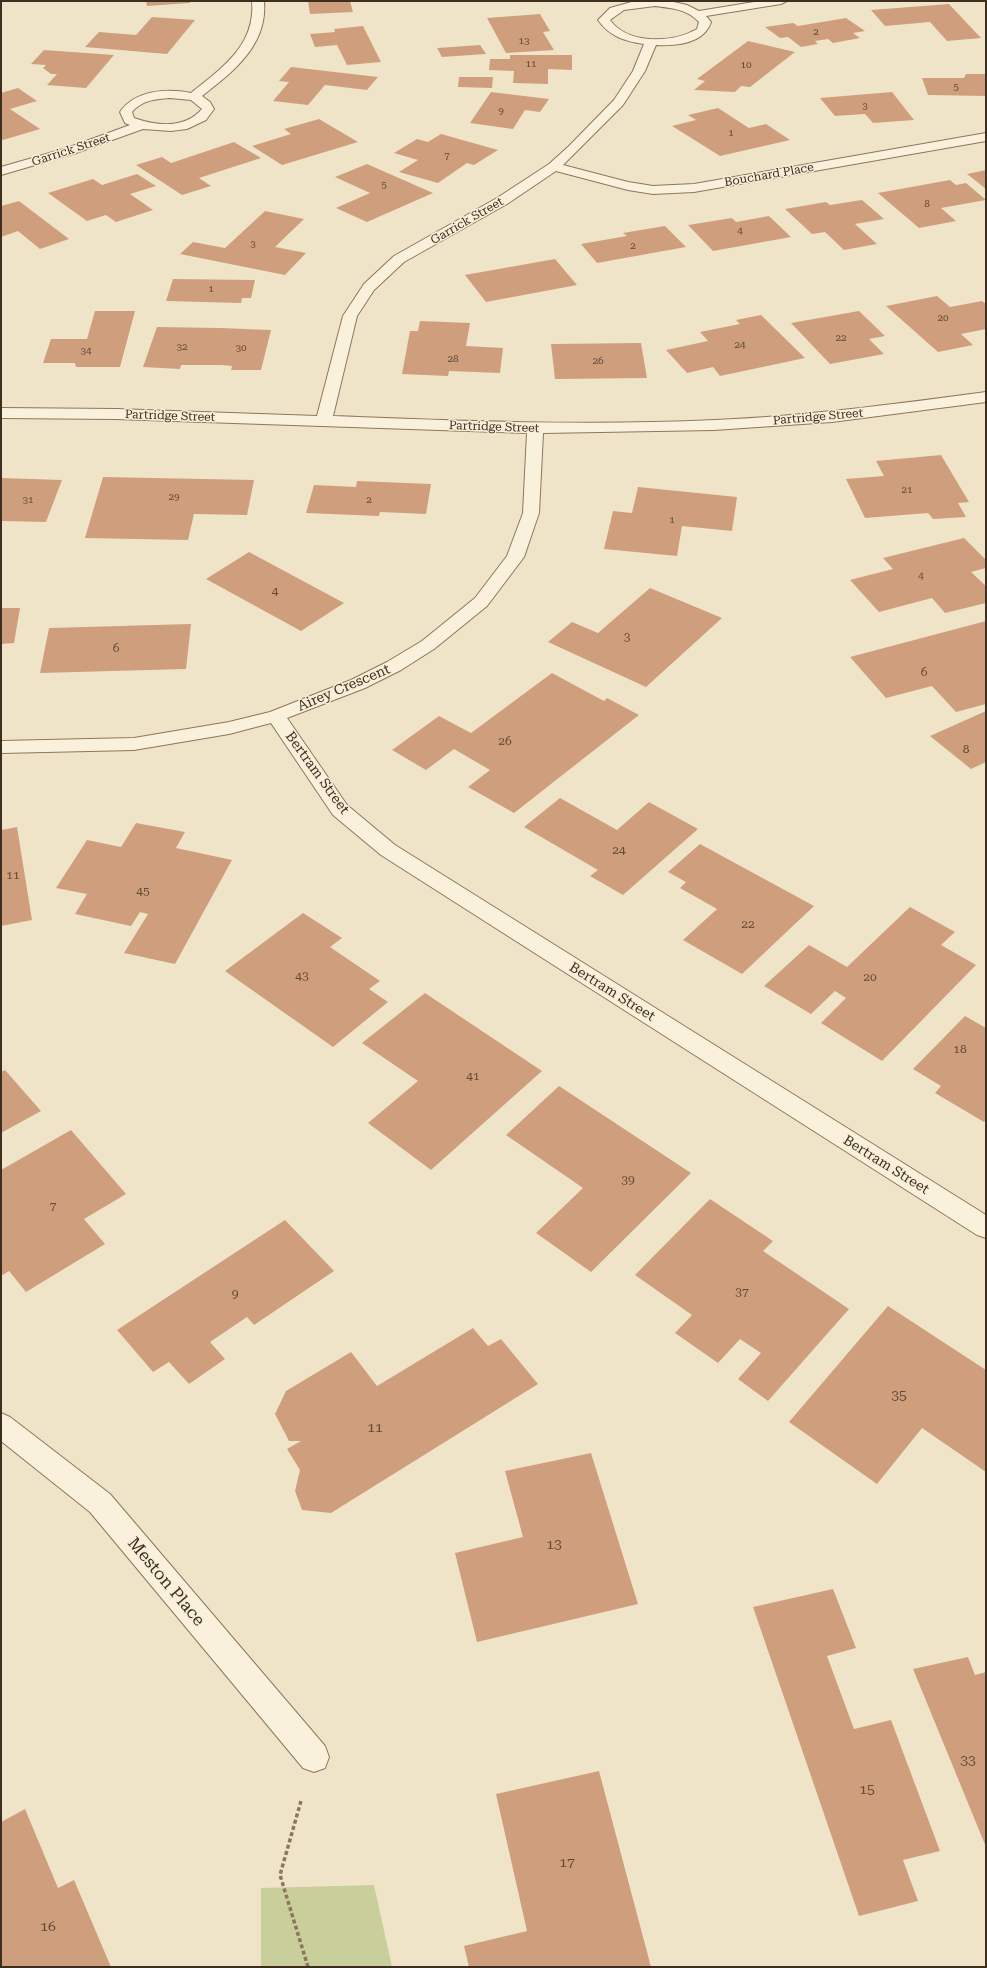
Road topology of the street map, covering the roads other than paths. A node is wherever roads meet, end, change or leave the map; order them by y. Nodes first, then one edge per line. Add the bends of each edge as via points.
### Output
1 (258, 1) edge
2 (781, 1) edge
3 (655, 2) edge
4 (700, 14) junction
5 (651, 42) junction
6 (194, 97) junction
7 (141, 125) junction
8 (986, 138) edge
9 (554, 167) junction
10 (1, 171) edge
11 (986, 397) edge
12 (1, 413) edge
13 (324, 421) junction
14 (535, 428) junction
15 (276, 716) junction
16 (1, 747) edge
17 (986, 1228) edge
18 (1, 1425) edge
19 (314, 1757) road end

1 - 6 street via 260,9 255,32 249,44 227,70
2 - 4 street
3 - 4 street
3 - 5 street via 620,8 609,13 604,20 607,28 616,34
4 - 5 street via 705,22 702,30 690,37
5 - 9 street, Garrick Street via 639,71 619,102 574,150
6 - 7 street via 204,102 208,109 203,117 192,123 157,128
6 - 7 street via 177,94 159,95 130,105 126,112 129,120
7 - 10 street, Garrick Street via 57,156
8 - 9 street, Bouchard Place via 694,188 666,190 628,186
9 - 13 street, Garrick Street via 502,201 399,259 369,287 350,316
11 - 14 street, Partridge Street via 832,417 722,425
12 - 13 street, Partridge Street
13 - 14 street, Partridge Street
14 - 15 street, Airey Crescent via 532,512 515,557 481,602 428,645 394,666 358,684
15 - 16 street, Airey Crescent via 229,728 134,744
15 - 17 street, Bertram Street via 340,810 388,850
18 - 19 street, Meston Place via 100,1503

